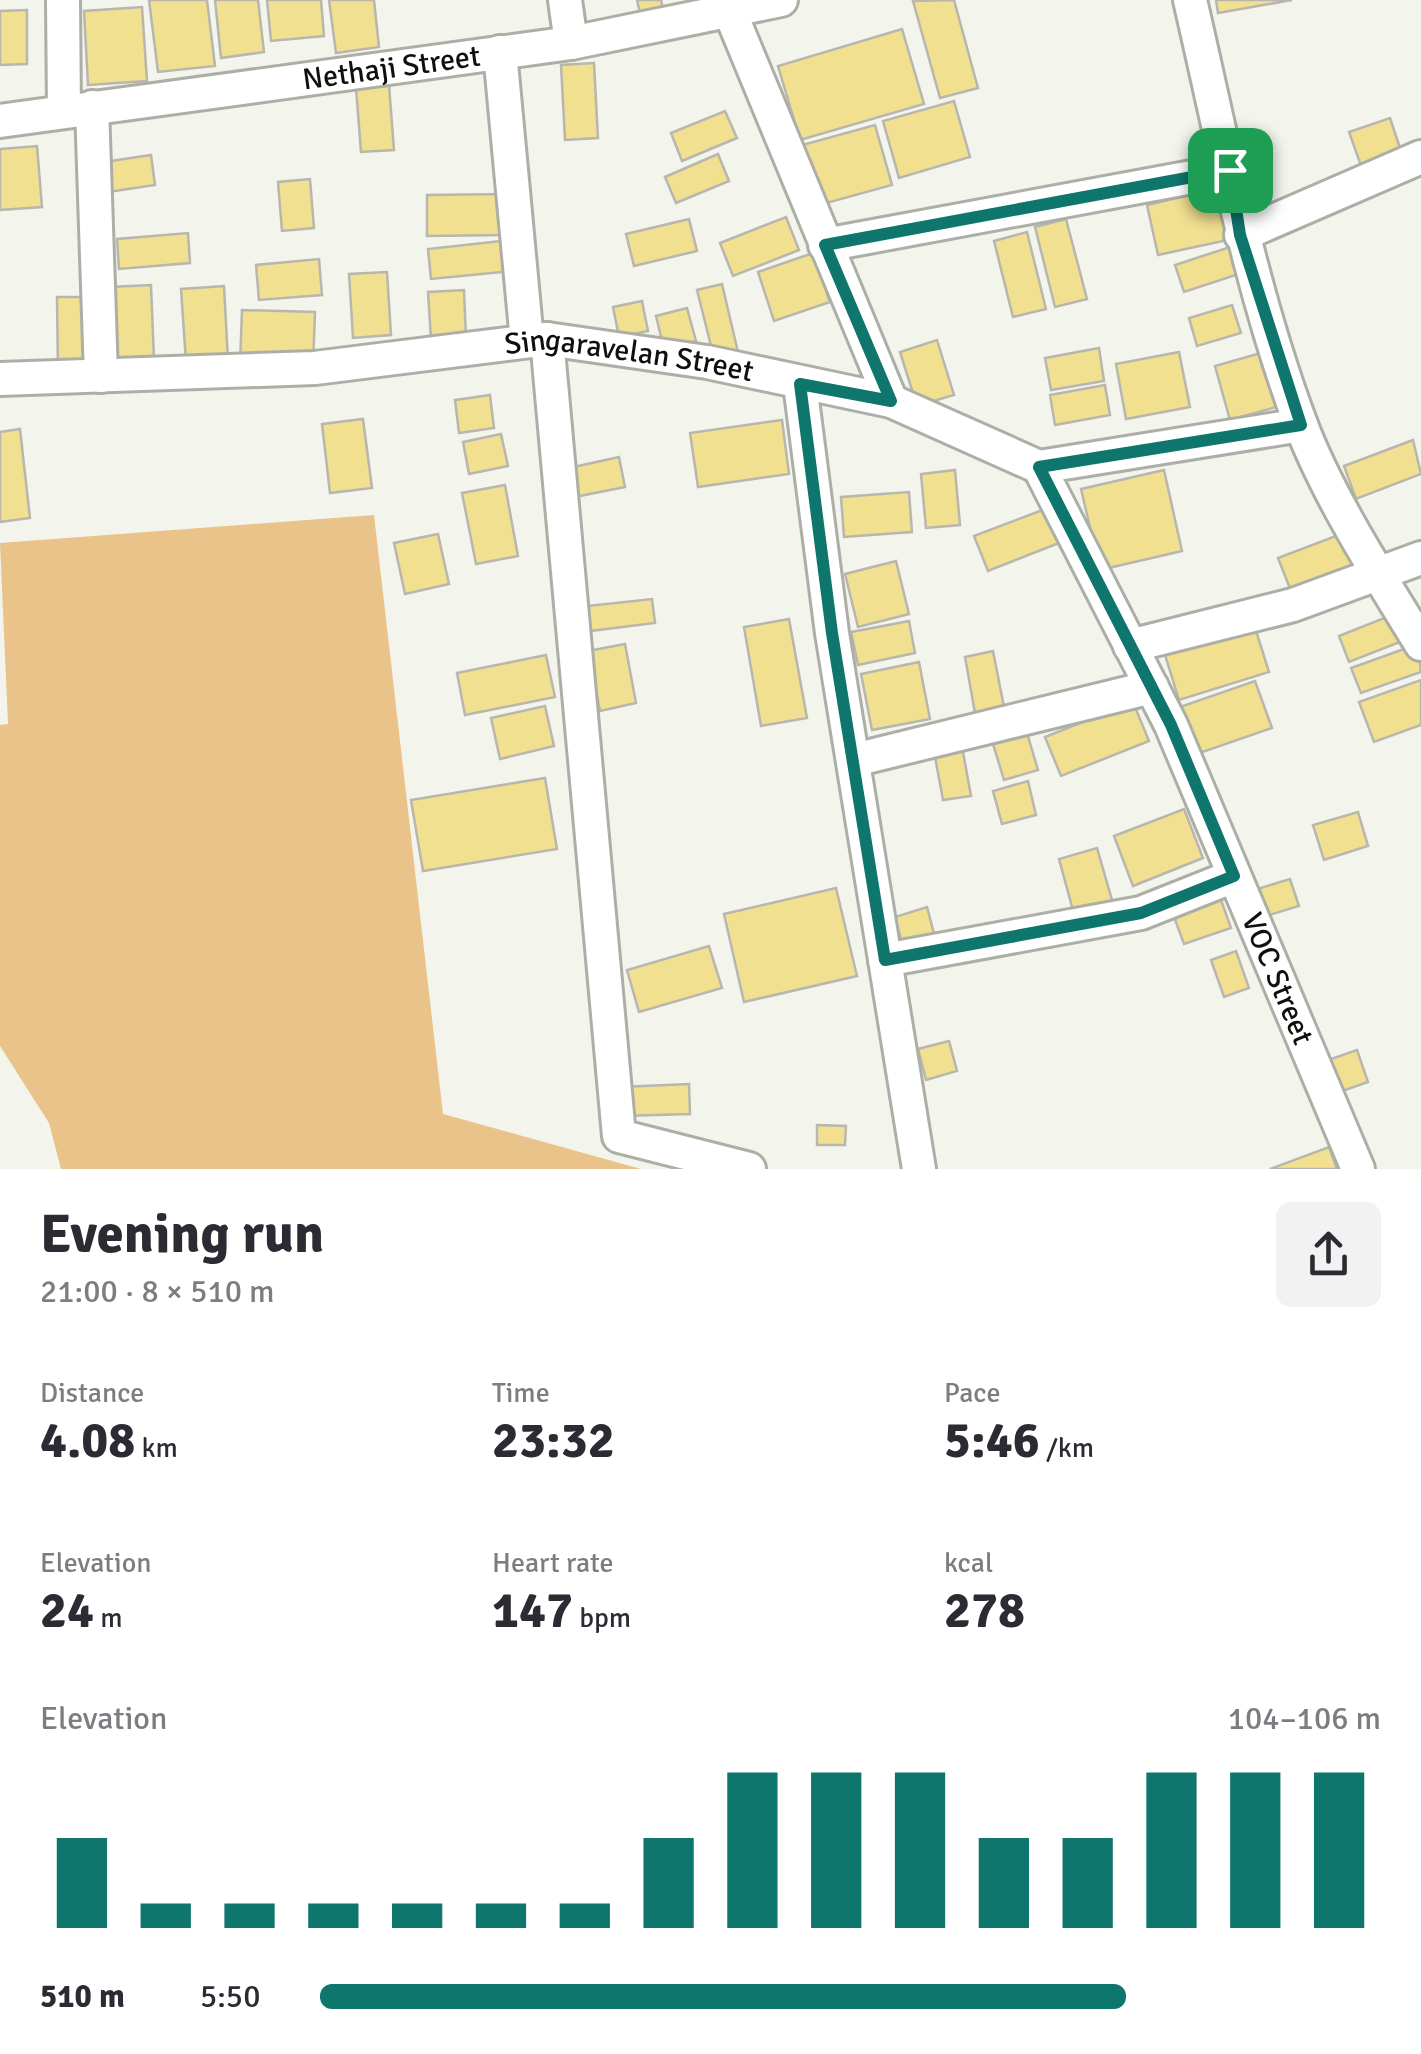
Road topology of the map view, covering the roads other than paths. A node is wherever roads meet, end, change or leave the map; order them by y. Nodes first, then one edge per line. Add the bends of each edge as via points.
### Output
1 (63, 0) edge
2 (565, 0) edge
3 (780, 0) edge
4 (1190, 0) edge
5 (730, 12) junction
6 (571, 43) junction
7 (500, 52) junction
8 (78, 109) junction
9 (0, 122) edge
10 (1421, 157) edge
11 (1230, 170) junction
12 (1240, 235) junction
13 (825, 245) junction
14 (537, 340) junction
15 (102, 376) junction
16 (0, 380) edge
17 (800, 384) junction
18 (891, 401) junction
19 (1301, 425) junction
20 (1039, 467) junction
21 (1421, 558) edge
22 (1378, 574) junction
23 (1421, 644) edge
24 (1130, 646) junction
25 (1152, 686) junction
26 (854, 760) junction
27 (1234, 876) junction
28 (885, 960) junction
29 (748, 1169) edge
30 (919, 1169) edge
31 (1358, 1169) edge

1 - 8 street
2 - 6 street
3 - 5 street, Nethaji Street
4 - 11 street
5 - 6 street, Nethaji Street
5 - 13 street
6 - 7 street, Nethaji Street
7 - 8 street, Nethaji Street
7 - 14 street
8 - 9 street, Nethaji Street
8 - 15 street
10 - 12 street
11 - 12 street
11 - 13 street
12 - 19 street
13 - 18 street
14 - 15 street, Singaravelan Street via 315,368
14 - 17 street, Singaravelan Street via 707,362
14 - 29 street via 619,1136
15 - 16 street, Singaravelan Street
17 - 18 street, Singaravelan Street
17 - 26 street
18 - 20 street, Singaravelan Street
19 - 20 street
19 - 22 street
20 - 24 street, VOC Street
21 - 22 street
22 - 23 street
22 - 24 street via 1293,605
24 - 25 street, VOC Street
25 - 26 street
25 - 27 street, VOC Street
26 - 28 street
27 - 28 street via 1141,913
27 - 31 street, VOC Street
28 - 30 street

